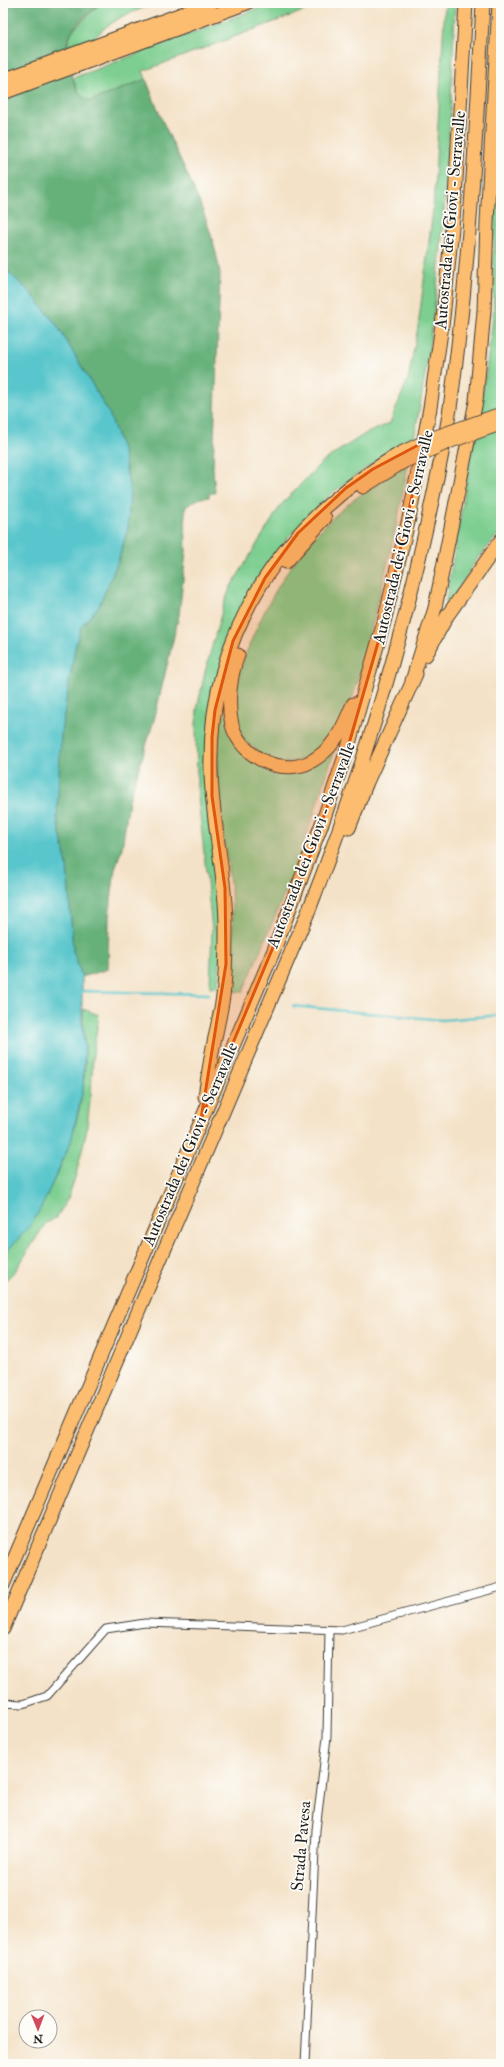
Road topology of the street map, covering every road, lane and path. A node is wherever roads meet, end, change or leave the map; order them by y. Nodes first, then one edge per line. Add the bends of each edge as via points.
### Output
1 (187, 3) edge
2 (211, 3) edge
3 (247, 3) edge
4 (466, 3) edge
5 (483, 3) edge
6 (499, 3) edge
7 (114, 39) junction
8 (91, 54) junction
9 (3, 80) edge
10 (3, 93) edge
11 (495, 101) junction
12 (501, 168) edge
13 (501, 414) edge
14 (501, 423) edge
15 (401, 458) junction
16 (501, 540) edge
17 (384, 622) junction
18 (412, 681) junction
19 (309, 910) junction
20 (201, 1119) junction
21 (3, 1585) edge
22 (501, 1587) edge
23 (3, 1629) edge
24 (329, 1630) junction
25 (3, 1704) edge
26 (304, 2064) edge

1 - 7 highway
2 - 7 highway
3 - 8 highway
4 - 17 highway, Autostrada dei Giovi - Serravalle via 455,198 443,318 430,408 409,518
5 - 19 highway, Autostrada dei Giovi - Serravalle via 473,197 462,321 450,411 428,523 401,635 360,772
6 - 11 highway
7 - 8 highway
8 - 9 highway
8 - 10 highway
11 - 12 highway via 496,138
11 - 18 highway via 484,311 476,401 434,608
13 - 15 highway, bridge via 446,433
14 - 15 highway, bridge
15 - 17 highway via 329,514 287,560 270,585 245,635 235,662 230,707 232,724 243,746 260,760 281,767 300,766 318,758 328,749 346,720
15 - 20 highway via 346,488 298,533 265,578 246,610 233,641 215,710 212,737 212,796 225,888 226,964
16 - 18 highway via 447,616
17 - 20 highway, Autostrada dei Giovi - Serravalle via 348,747 303,876
18 - 19 highway via 367,782 340,852
19 - 23 highway, Autostrada dei Giovi - Serravalle
20 - 21 highway, Autostrada dei Giovi - Serravalle
22 - 24 street via 342,1630
24 - 25 street via 145,1623 106,1629 47,1696 23,1704
24 - 26 street, Strada Pavesa via 327,1737 316,1830

